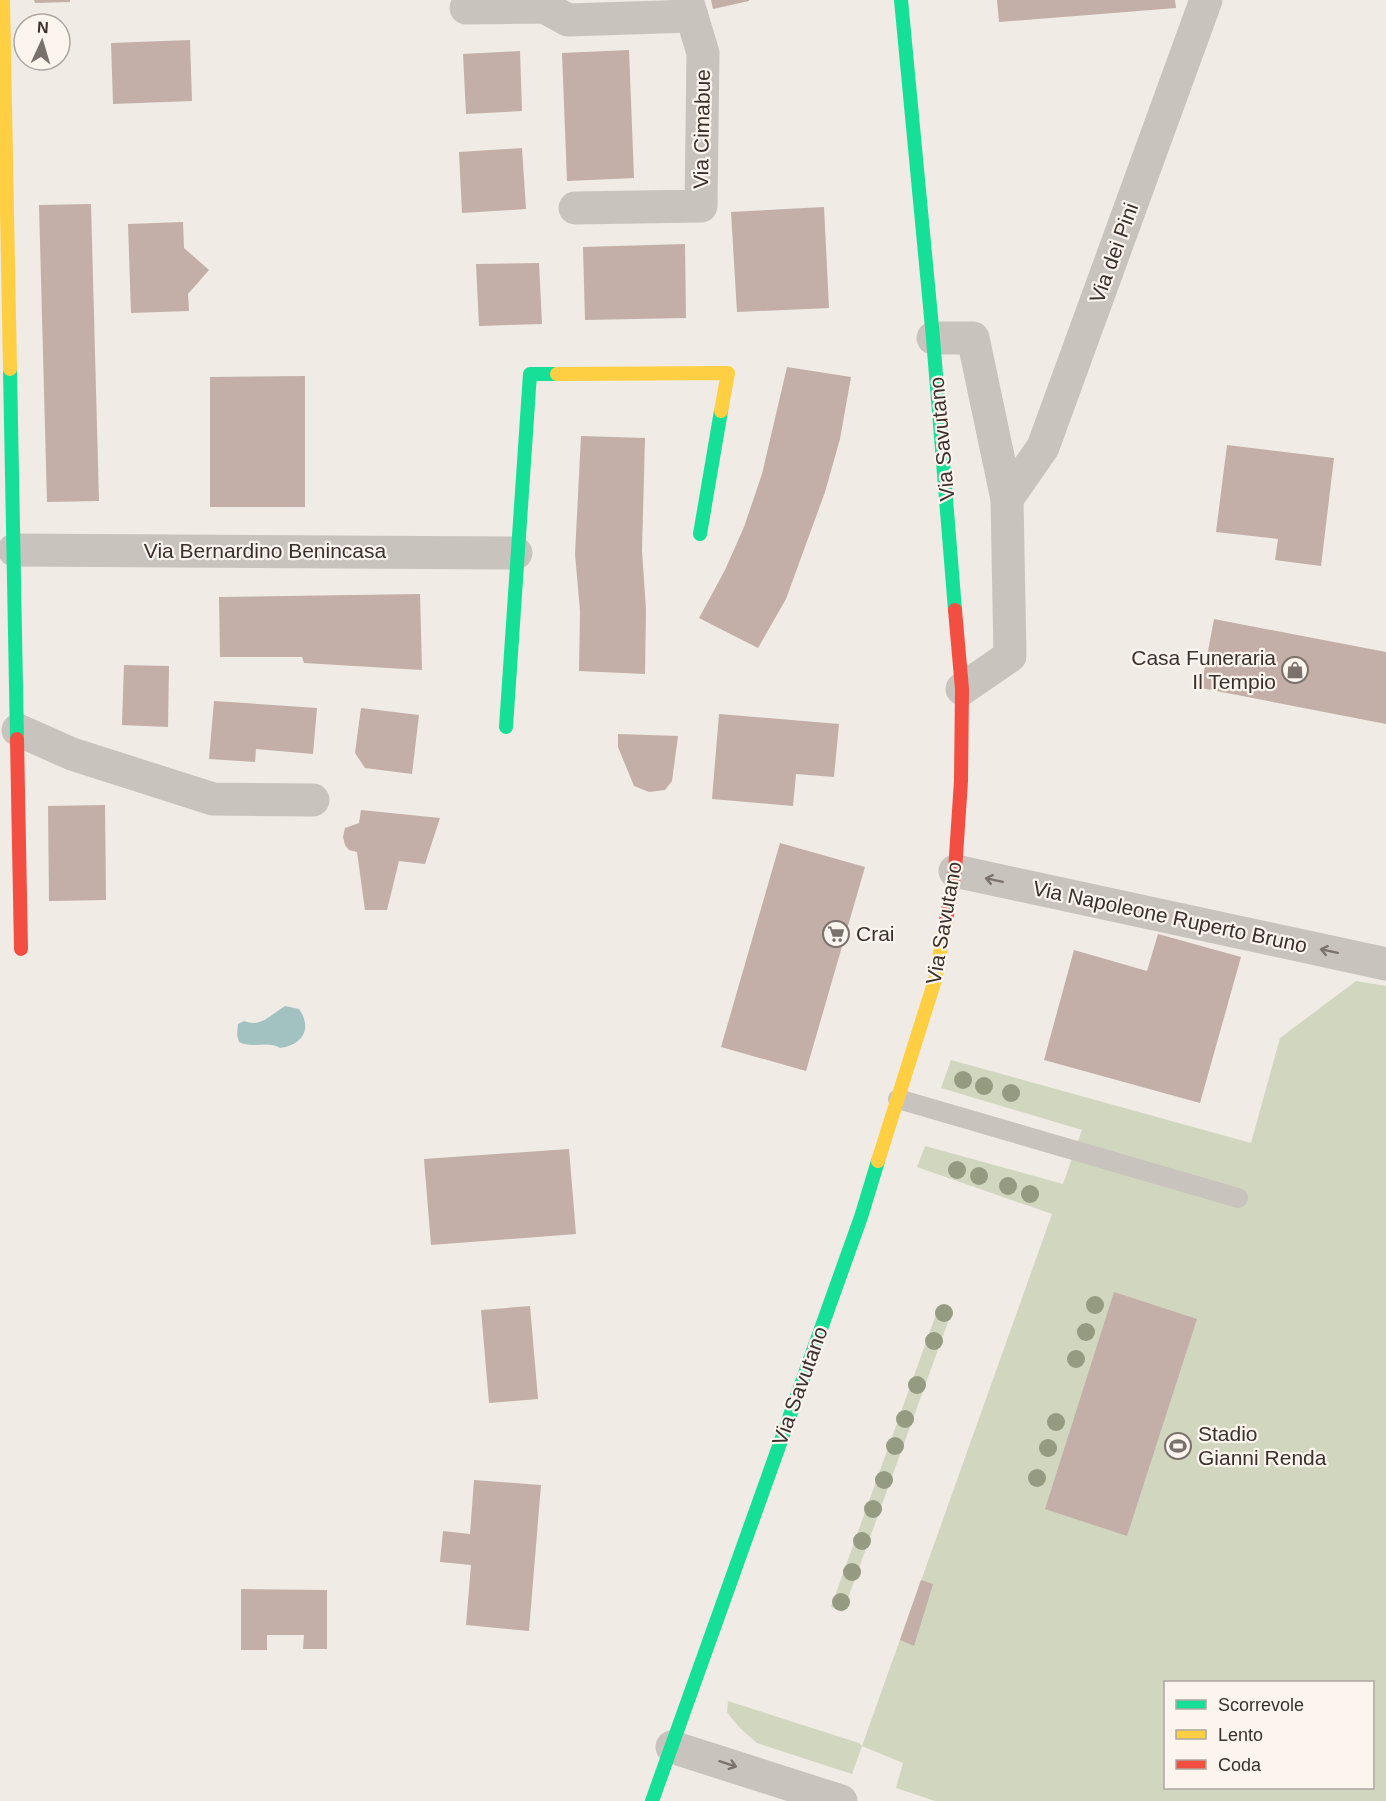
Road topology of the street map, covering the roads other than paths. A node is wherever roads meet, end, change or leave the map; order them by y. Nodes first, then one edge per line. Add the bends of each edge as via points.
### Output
1 (3, 0) edge
2 (901, 0) edge
3 (1206, 0) edge
4 (466, 8) dead end
5 (690, 8) edge
6 (575, 208) dead end
7 (933, 338) junction
8 (1007, 499) junction
9 (700, 534) dead end
10 (14, 550) junction
11 (516, 553) junction
12 (962, 689) junction
13 (506, 727) dead end
14 (18, 730) junction
15 (313, 800) dead end
16 (955, 871) junction
17 (21, 949) dead end
18 (1386, 964) edge
19 (898, 1099) junction
20 (1238, 1197) dead end
21 (672, 1747) junction
22 (652, 1801) edge
23 (841, 1801) edge

1 - 10 street
2 - 7 street, Via Savutano
3 - 8 street, Via dei Pini via 1043,447
4 - 5 street via 544,7 568,20
5 - 6 street, Via Cimabue via 704,53 701,206
7 - 8 street via 973,338
7 - 12 street, Via Savutano
8 - 12 street via 1010,656
9 - 11 street via 728,373 530,374
10 - 11 street, Via Bernardino Benincasa
10 - 14 street
11 - 13 street
12 - 16 street, Via Savutano
14 - 15 street via 72,754 213,799
14 - 17 street
18 -> 16 street, Via Napoleone Ruperto Bruno
16 - 19 street, Via Savutano via 935,980
19 - 20 lane
19 - 21 street, Via Savutano via 861,1217
21 - 22 street, Via Savutano
21 -> 23 street

